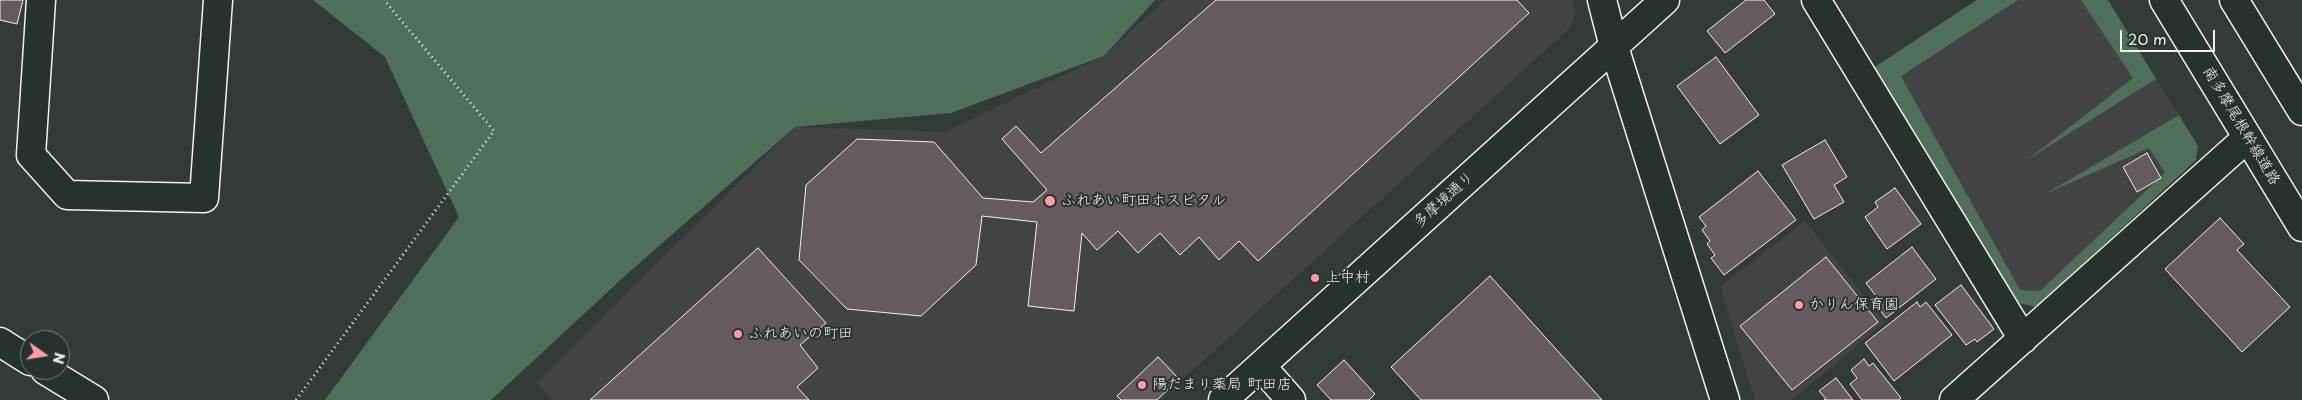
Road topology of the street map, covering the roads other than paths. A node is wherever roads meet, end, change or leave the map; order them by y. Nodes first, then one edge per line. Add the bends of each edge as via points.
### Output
1 (41, 0) edge
2 (218, 0) edge
3 (1602, 0) edge
4 (1665, 0) edge
5 (1816, 0) edge
6 (2164, 0) edge
7 (2234, 0) edge
8 (1614, 46) junction
9 (2302, 111) edge
10 (2248, 138) junction
11 (2302, 227) edge
12 (2023, 339) junction
13 (0, 342) edge
14 (20, 355) edge
15 (1261, 366) junction
16 (61, 380) edge
17 (94, 400) edge
18 (1223, 400) edge
19 (1291, 400) edge
20 (1725, 400) edge
21 (1954, 400) edge

1 - 2 street via 31,155 67,195 204,198
3 - 8 street
4 - 8 street, 多摩境通り
5 - 12 street
6 - 10 street, 南多摩尾根幹線道路
7 - 9 street
8 - 15 street, 多摩境通り
8 - 20 street
10 - 11 street, 南多摩尾根幹線道路
10 - 12 street
12 - 21 street
13 - 14 street
15 - 18 street, 多摩境通り
15 - 19 street
16 - 17 street

